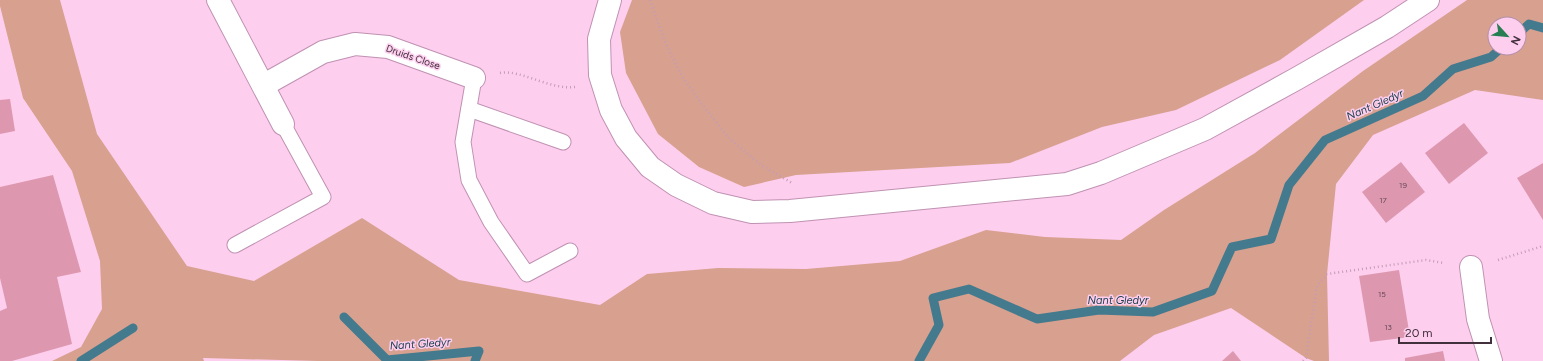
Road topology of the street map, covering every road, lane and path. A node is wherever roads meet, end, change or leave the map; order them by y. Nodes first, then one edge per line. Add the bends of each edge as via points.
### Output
1 (218, 0) edge
2 (610, 0) edge
3 (650, 0) edge
4 (1428, 0) edge
5 (474, 78) junction
6 (603, 84) junction
7 (264, 85) junction
8 (469, 109) junction
9 (283, 124) joint
10 (563, 142) dead end
11 (796, 186) dead end
12 (235, 246) dead end
13 (1543, 246) edge
14 (570, 252) dead end
15 (1472, 267) junction
16 (1302, 361) edge
17 (1491, 361) edge

1 - 7 street
2 - 6 street via 599,39 600,75
3 - 11 path via 665,42 683,78 707,111 730,139 761,165
4 - 6 street via 1348,49 1205,129 1101,174 1067,184 790,211 752,212 713,203 676,185 650,167 626,138 611,110
5 - 6 path via 507,72 567,88
5 - 7 street, Druids Close via 388,47 355,44 323,52
5 - 8 lane
7 - 9 street
8 - 10 lane
8 - 14 lane via 463,142 469,180 491,222 527,274
9 - 12 lane via 323,197
13 - 15 path
15 - 16 path via 1426,260 1327,274 1317,286 1306,358
15 - 17 street via 1478,319

